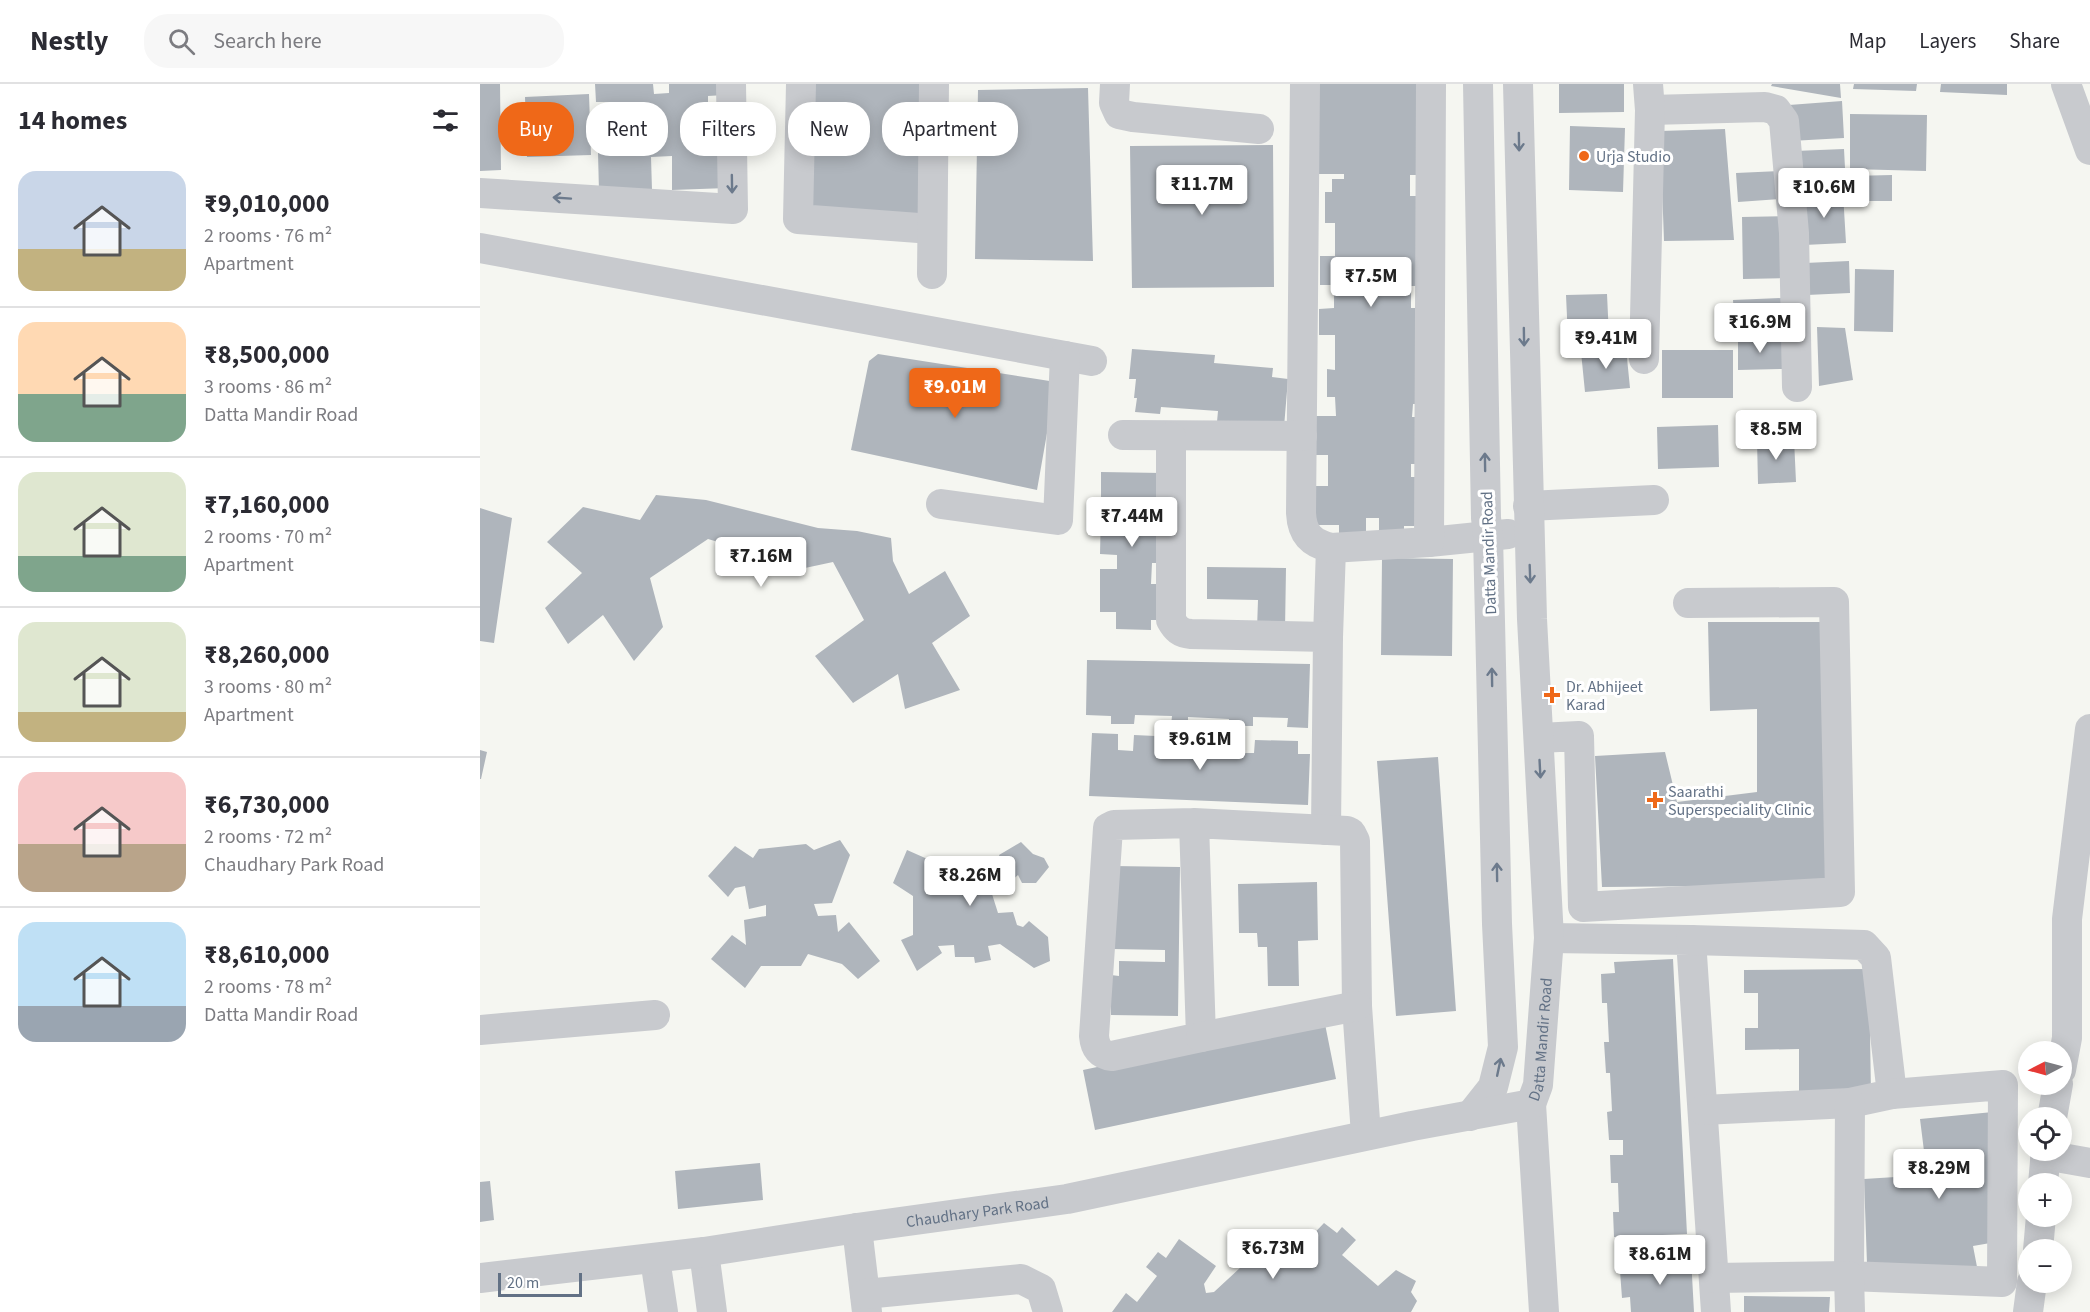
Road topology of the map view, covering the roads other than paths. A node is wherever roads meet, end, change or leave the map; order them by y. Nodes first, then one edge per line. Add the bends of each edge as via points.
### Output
1 (731, 84) edge
2 (801, 84) edge
3 (934, 84) edge
4 (1115, 84) edge
5 (1305, 84) edge
6 (1431, 84) edge
7 (1478, 84) edge
8 (1518, 84) edge
9 (2066, 84) edge
10 (1649, 97) edge
11 (1259, 129) dead end
12 (2090, 150) edge
13 (480, 193) edge
14 (932, 228) junction
15 (480, 248) edge
16 (932, 274) dead end
17 (1644, 358) dead end
18 (1797, 387) dead end
19 (1123, 435) dead end
20 (1302, 436) junction
21 (1171, 437) junction
22 (1654, 500) dead end
23 (941, 504) dead end
24 (1529, 520) junction
25 (1488, 535) junction
26 (1429, 542) junction
27 (1331, 548) junction
28 (1688, 603) dead end
29 (1328, 637) junction
30 (2090, 729) edge
31 (1539, 738) junction
32 (1194, 823) junction
33 (1326, 830) junction
34 (2078, 919) edge
35 (1549, 938) junction
36 (1691, 940) junction
37 (1357, 1006) junction
38 (655, 1015) dead end
39 (480, 1030) edge
40 (1201, 1037) junction
41 (2066, 1041) edge
42 (1892, 1094) junction
43 (1850, 1103) junction
44 (1531, 1104) junction
45 (1702, 1110) junction
46 (1470, 1116) junction
47 (1366, 1136) junction
48 (2044, 1163) edge
49 (2090, 1163) edge
50 (857, 1228) junction
51 (704, 1252) junction
52 (656, 1259) junction
53 (1849, 1276) junction
54 (480, 1278) edge
55 (1714, 1278) junction
56 (2031, 1293) edge
57 (866, 1303) edge
58 (663, 1312) edge
59 (712, 1312) edge
60 (1048, 1312) edge
61 (1544, 1312) edge
62 (1716, 1312) edge
63 (1850, 1312) edge
64 (2028, 1312) edge

1 -> 13 street via 733,209
2 - 14 street via 798,219
3 - 14 street
4 - 11 street via 1114,103 1119,114
5 - 20 street
6 - 26 street
25 -> 7 street, Datta Mandir Road
8 -> 24 street, Datta Mandir Road
9 - 12 street
10 - 17 street
10 - 18 street via 1765,107 1776,110 1784,121 1794,233
14 - 16 street
15 - 23 street via 1079,358 1058,520
19 - 21 street
20 - 21 street
20 - 27 street via 1302,526 1308,538
21 - 29 street via 1171,620 1176,628 1191,634
22 - 24 street
24 - 25 street
24 -> 31 street, Datta Mandir Road
25 - 26 street
46 -> 25 street, Datta Mandir Road via 1493,1087 1503,1047
26 - 27 street
27 - 29 street
28 - 31 street via 1834,602 1840,892 1583,907 1579,736
29 - 33 street
30 - 34 street
31 -> 35 street, Datta Mandir Road
32 - 33 street
32 - 40 street
32 - 40 street via 1108,828 1094,1036 1098,1050 1112,1056
33 - 37 street via 1351,833 1355,840
34 - 41 street
35 - 36 street
35 - 44 street, Datta Mandir Road via 1538,1085
36 - 42 street via 1864,945 1876,958
36 - 45 street
37 - 40 street
37 - 47 street
38 - 39 street
42 - 43 street
42 - 53 street via 2003,1085 2002,1282
43 - 45 street
43 - 53 street
44 - 46 street, Datta Mandir Road
44 - 61 street
45 - 55 street
46 - 47 street, Chaudhary Park Road
47 - 50 street, Chaudhary Park Road via 1067,1199
48 - 49 street
50 - 51 street, Chaudhary Park Road
50 - 57 street
51 - 52 street, Chaudhary Park Road
51 - 59 street
52 - 54 street, Chaudhary Park Road
52 - 58 street
53 - 55 street
53 - 63 street
55 - 62 street
56 - 64 street
57 - 60 street via 1021,1279 1041,1289

